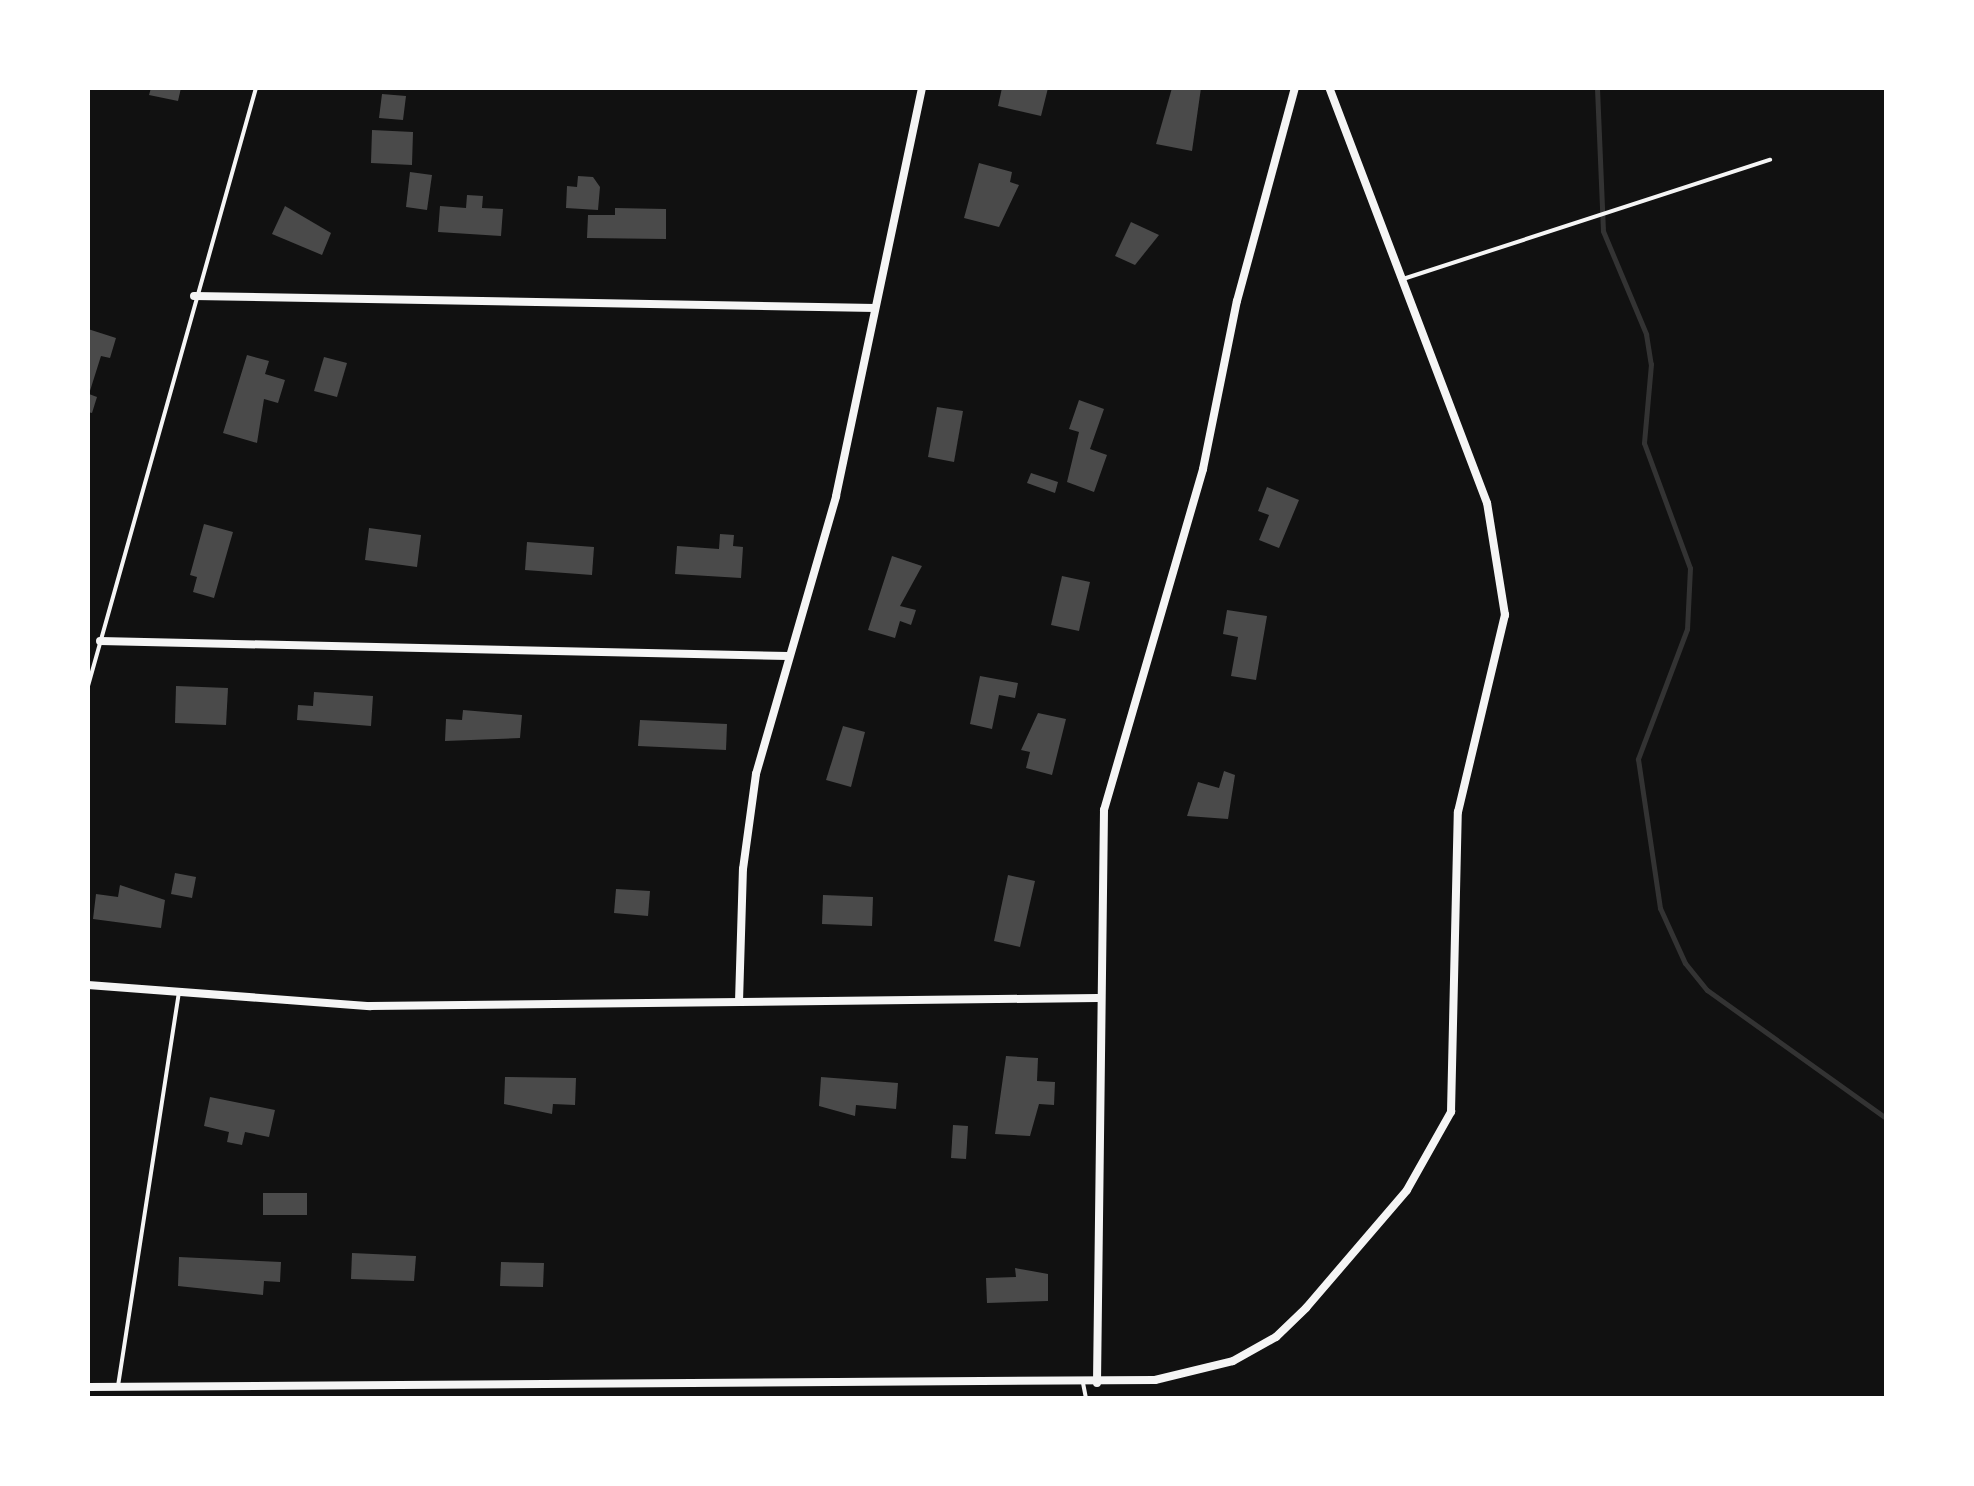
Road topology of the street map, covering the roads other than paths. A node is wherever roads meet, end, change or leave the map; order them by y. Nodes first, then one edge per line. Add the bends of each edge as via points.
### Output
1 (256, 88) edge
2 (922, 88) edge
3 (1295, 88) edge
4 (1329, 88) edge
5 (1770, 160) dead end
6 (1403, 279) junction
7 (194, 296) junction
8 (875, 308) junction
9 (100, 641) junction
10 (788, 656) junction
11 (88, 686) edge
12 (88, 985) edge
13 (179, 991) junction
14 (1098, 998) junction
15 (739, 1002) junction
16 (1083, 1383) junction
17 (1097, 1383) junction
18 (88, 1387) edge
19 (118, 1388) junction
20 (1086, 1398) edge

1 - 7 lane
2 - 8 street
3 - 14 street via 1237,301 1200,482 1104,810
4 - 6 street
5 - 6 lane
6 - 17 street via 1487,503 1505,615 1458,812 1451,1112 1407,1190 1276,1337 1208,1370
7 - 8 street
7 - 9 lane
8 - 10 street via 836,496
9 - 10 street
9 - 11 lane
10 - 15 street via 745,834
12 - 13 street
13 - 15 street via 370,1006
13 - 19 lane
14 - 15 street
14 - 17 street
16 - 17 street
16 - 19 street
16 - 20 lane
18 - 19 street

